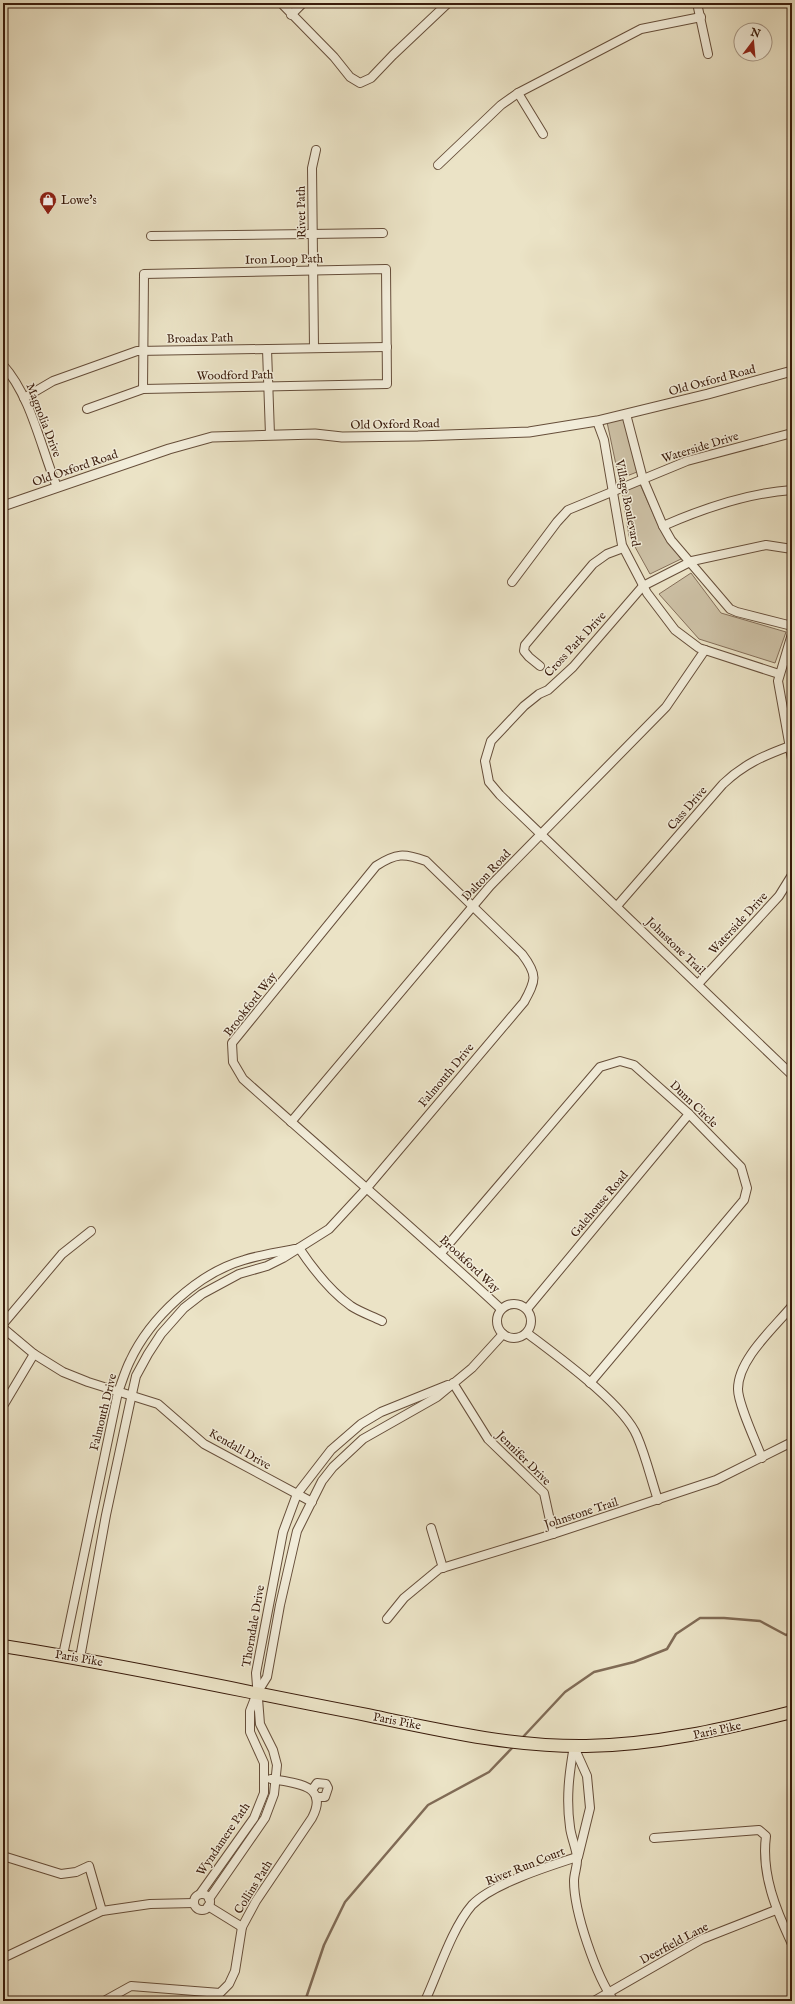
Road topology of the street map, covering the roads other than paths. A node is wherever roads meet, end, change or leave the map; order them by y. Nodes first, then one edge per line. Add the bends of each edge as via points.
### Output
1 (281, 3) edge
2 (303, 3) edge
3 (448, 3) edge
4 (697, 3) edge
5 (291, 15) junction
6 (701, 17) junction
7 (708, 54) dead end
8 (518, 93) junction
9 (543, 134) dead end
10 (316, 150) dead end
11 (438, 165) dead end
12 (383, 233) dead end
13 (313, 234) junction
14 (151, 236) dead end
15 (314, 271) junction
16 (314, 347) junction
17 (387, 347) junction
18 (267, 348) junction
19 (142, 351) junction
20 (3, 365) edge
21 (792, 371) edge
22 (387, 384) joint
23 (268, 387) junction
24 (143, 389) junction
25 (24, 398) junction
26 (87, 409) dead end
27 (626, 414) junction
28 (597, 421) junction
29 (792, 433) edge
30 (270, 436) junction
31 (643, 479) junction
32 (57, 487) junction
33 (792, 490) edge
34 (613, 491) junction
35 (3, 506) edge
36 (663, 526) junction
37 (623, 548) junction
38 (792, 549) edge
39 (690, 563) junction
40 (512, 582) dead end
41 (643, 586) junction
42 (792, 626) edge
43 (792, 634) edge
44 (705, 650) junction
45 (540, 666) dead end
46 (779, 674) junction
47 (790, 746) junction
48 (792, 759) edge
49 (542, 834) junction
50 (792, 875) edge
51 (473, 906) junction
52 (617, 906) junction
53 (698, 984) junction
54 (792, 1075) edge
55 (689, 1114) junction
56 (291, 1122) junction
57 (366, 1189) junction
58 (91, 1231) dead end
59 (299, 1248) junction
60 (441, 1253) junction
61 (792, 1306) edge
62 (501, 1309) junction
63 (527, 1309) junction
64 (382, 1321) dead end
65 (3, 1324) edge
66 (3, 1328) edge
67 (527, 1333) junction
68 (503, 1334) junction
69 (34, 1354) junction
70 (453, 1383) junction
71 (590, 1383) junction
72 (118, 1392) junction
73 (132, 1395) junction
74 (3, 1406) edge
75 (361, 1424) junction
76 (369, 1436) junction
77 (792, 1442) edge
78 (762, 1458) junction
79 (297, 1494) junction
80 (658, 1500) junction
81 (312, 1502) junction
82 (431, 1528) dead end
83 (553, 1534) junction
84 (443, 1568) junction
85 (387, 1619) dead end
86 (3, 1646) edge
87 (63, 1655) junction
88 (80, 1658) junction
89 (257, 1693) junction
90 (792, 1712) edge
91 (574, 1746) junction
92 (265, 1778) junction
93 (276, 1780) junction
94 (312, 1790) junction
95 (316, 1797) junction
96 (654, 1838) dead end
97 (7, 1857) edge
98 (577, 1858) junction
99 (3, 1863) edge
100 (200, 1894) junction
101 (194, 1902) junction
102 (209, 1902) junction
103 (776, 1910) junction
104 (102, 1911) junction
105 (242, 1927) junction
106 (792, 1944) edge
107 (3, 1958) edge
108 (609, 1992) junction
109 (104, 2001) edge
110 (425, 2001) edge
111 (594, 2001) edge
112 (614, 2001) edge

1 - 5 street
2 - 5 street
3 - 5 street via 371,78 360,83 350,77 334,57
4 - 6 street
6 - 7 street
6 - 8 street via 641,29
8 - 9 street
8 - 11 street via 501,105
10 - 13 street, Rivet Path via 312,168
12 - 13 street
13 - 14 street
13 - 15 street, Rivet Path
15 - 16 street, Rivet Path
15 - 17 street, Iron Loop Path via 386,269
15 - 19 street, Iron Loop Path via 144,274
16 - 17 street, Broadax Path
16 - 18 street, Broadax Path
17 - 22 street, Iron Loop Path
18 - 19 street, Broadax Path
18 - 23 street
19 - 24 street
19 - 25 street, Broadax Path via 130,352 81,370 41,386
20 - 25 street, Magnolia Drive
21 - 27 street, Old Oxford Road
22 - 23 street, Woodford Path
23 - 24 street, Woodford Path
23 - 30 street
24 - 26 street, Woodford Path
25 - 32 street, Magnolia Drive
27 - 28 street, Old Oxford Road
27 - 31 street, Village Boulevard
28 - 30 street, Old Oxford Road via 514,433
28 - 34 street, Village Boulevard via 604,440
29 - 31 street, Waterside Drive via 688,461
30 - 32 street, Old Oxford Road via 226,436 198,440
31 - 34 street, Waterside Drive
31 - 36 street, Village Boulevard
32 - 35 street, Old Oxford Road
33 - 36 street via 742,498 703,509
34 - 37 street, Village Boulevard
34 - 40 street, Waterside Drive via 568,510
36 - 39 street, Village Boulevard
37 - 41 street, Village Boulevard
37 - 45 street via 607,554 593,564 525,645 524,650
38 - 39 street, Cross Park Drive via 766,545
39 - 41 street, Cross Park Drive
39 - 42 street, Village Boulevard via 730,609
41 - 44 street, Village Boulevard via 675,630 687,641
41 - 49 street, Cross Park Drive via 560,680 524,706 491,741 485,761 489,782
43 - 46 street
44 - 46 street, Village Boulevard
44 - 49 street, Dalton Road via 666,707
46 - 47 street via 779,691
47 - 48 street
47 - 52 street, Cass Drive via 755,759 739,769
49 - 51 street, Dalton Road
49 - 52 street, Johnstone Trail
50 - 53 street, Waterside Drive via 779,896
51 - 56 street, Dalton Road
51 - 56 street, Brookford Way via 426,861 411,855 398,855 376,866 232,1043 233,1062 243,1079
51 - 57 street, Falmouth Drive via 533,968 533,986 524,1002
52 - 53 street, Johnstone Trail
53 - 54 street, Johnstone Trail
55 - 60 street, Dunn Circle via 634,1065 620,1061 600,1067
55 - 63 street, Galehouse Road
55 - 71 street, Dunn Circle via 741,1167 747,1188 744,1200
56 - 57 street, Brookford Way
57 - 59 street, Falmouth Drive via 329,1229
57 - 60 street, Brookford Way
58 - 65 street via 62,1254
59 - 64 street via 328,1286 352,1306
59 - 72 street, Falmouth Drive via 243,1260 214,1272 192,1286 168,1307 144,1337 130,1361
59 - 73 street, Falmouth Drive via 266,1266 239,1274 202,1294 184,1308 161,1334 148,1354 136,1376
60 - 62 street, Brookford Way
61 - 78 street via 742,1368 738,1389
62 - 63 street, Brookford Way via 509,1304 519,1304
62 - 68 street, Brookford Way via 497,1325
63 - 67 street via 532,1321
66 - 69 street, Kendall Drive
67 - 68 street via 511,1338
67 - 71 street
68 - 70 street, Thorndale Drive via 472,1368
69 - 72 street, Kendall Drive via 63,1372
69 - 74 street
70 - 75 street, Thorndale Drive via 381,1412
70 - 76 street, Thorndale Drive via 421,1407
70 - 83 street, Jennifer Drive via 488,1439 544,1493
71 - 80 street via 622,1414 637,1435
72 - 73 street, Kendall Drive
72 - 87 street, Falmouth Drive
73 - 79 street, Kendall Drive via 158,1404 204,1444
73 - 88 street, Falmouth Drive via 106,1516
75 - 76 street
75 - 79 street, Thorndale Drive via 330,1450
76 - 81 street, Thorndale Drive via 333,1467 322,1481
77 - 78 street, Johnstone Trail
78 - 80 street, Johnstone Trail via 716,1480
79 - 81 street, Kendall Drive
79 - 89 street, Thorndale Drive via 278,1554 257,1666
80 - 83 street, Johnstone Trail
81 - 89 street, Thorndale Drive via 297,1531 267,1677
82 - 84 street
83 - 84 street, Johnstone Trail
84 - 85 street, Johnstone Trail via 404,1598
86 - 87 main road, Paris Pike
87 - 88 main road, Paris Pike
88 - 89 main road, Paris Pike
89 - 91 main road, Paris Pike via 507,1742
89 - 92 street, Wyndamere Path via 250,1711 249,1724 264,1763
89 - 93 street, Wyndamere Path via 260,1724 273,1750
90 - 91 main road, Paris Pike via 734,1727 675,1738
91 - 98 street via 567,1802
91 - 98 street via 587,1776 590,1808
92 - 93 street
92 - 100 street, Wyndamere Path via 264,1793 254,1818
93 - 94 street via 296,1783
93 - 102 street, Wyndamere Path via 271,1805 265,1818
94 - 95 street
94 - 95 street via 317,1783 326,1784 328,1788 325,1797
95 - 105 street, Collins Path via 317,1803 312,1818 256,1901
96 - 103 street via 758,1830 763,1832 766,1836 767,1874
97 - 99 street
97 - 104 street via 61,1874 76,1872 89,1866
98 - 108 street via 574,1881 579,1912 595,1964
98 - 110 street, River Run Court via 552,1865 501,1886 473,1904 457,1928
100 - 101 street, Wyndamere Path
100 - 102 street, Wyndamere Path via 205,1894
101 - 102 street, Wyndamere Path via 201,1910
101 - 104 street, Wyndamere Path via 150,1904
102 - 105 street, Wyndamere Path
103 - 106 street
103 - 108 street, Deerfield Lane via 702,1939
104 - 107 street, Wyndamere Path
105 - 109 street, Collins Path via 235,1970 229,1984 220,1994 131,1986
108 - 111 street, Deerfield Lane
108 - 112 street

